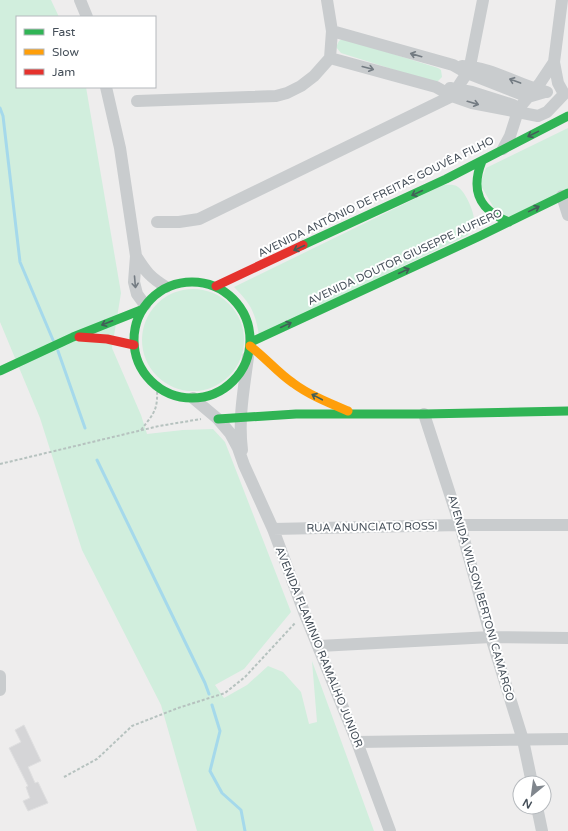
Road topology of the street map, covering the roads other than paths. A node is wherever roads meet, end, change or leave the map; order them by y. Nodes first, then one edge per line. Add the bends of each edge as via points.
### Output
1 (80, 0) edge
2 (327, 0) edge
3 (483, 0) edge
4 (562, 0) edge
5 (87, 16) edge
6 (332, 31) junction
7 (330, 58) junction
8 (554, 62) junction
9 (461, 81) junction
10 (106, 88) edge
11 (536, 92) junction
12 (566, 95) edge
13 (137, 101) dead end
14 (521, 111) junction
15 (568, 116) edge
16 (503, 149) junction
17 (482, 160) junction
18 (446, 179) junction
19 (458, 183) dead end
20 (468, 190) dead end
21 (565, 194) edge
22 (568, 215) edge
23 (157, 222) dead end
24 (509, 222) junction
25 (480, 236) junction
26 (136, 256) junction
27 (216, 286) junction
28 (166, 287) junction
29 (143, 308) junction
30 (71, 338) junction
31 (134, 345) junction
32 (250, 348) junction
33 (0, 371) edge
34 (193, 398) junction
35 (568, 411) edge
36 (352, 413) junction
37 (424, 414) junction
38 (241, 416) junction
39 (218, 419) junction
40 (244, 465) junction
41 (460, 525) junction
42 (568, 525) edge
43 (272, 529) junction
44 (491, 637) junction
45 (568, 638) edge
46 (319, 646) junction
47 (0, 676) edge
48 (0, 690) edge
49 (568, 739) edge
50 (523, 740) junction
51 (357, 742) junction
52 (530, 775) edge
53 (539, 815) edge
54 (390, 831) edge
55 (542, 831) edge

1 - 5 street
2 - 6 street
3 - 9 street
4 - 8 street
6 - 7 street
9 -> 6 street via 453,65
7 -> 9 street via 436,87
7 - 13 street via 301,86 276,96
8 - 11 street
8 - 12 street via 558,82
11 -> 9 street
9 -> 14 street via 472,103
9 - 23 street via 199,219
10 - 26 street via 120,148
11 - 12 street
11 - 14 street
12 - 14 street via 547,112 538,116
14 - 16 street
15 -> 16 street, AVENIDA ANTÔNIO DE FREITAS GOUVÊA FILHO
16 - 17 street, AVENIDA ANTÔNIO DE FREITAS GOUVÊA FILHO
17 - 18 street, AVENIDA ANTÔNIO DE FREITAS GOUVÊA FILHO
17 - 24 street via 476,179 479,198 491,214
18 - 19 street
18 -> 27 street, AVENIDA ANTÔNIO DE FREITAS GOUVÊA FILHO
20 - 25 street via 481,212
21 - 22 street
24 -> 21 street, AVENIDA DOUTOR GIUSEPPE AUFIERO
24 - 25 street, AVENIDA DOUTOR GIUSEPPE AUFIERO
32 -> 25 street, AVENIDA DOUTOR GIUSEPPE AUFIERO
26 - 28 street via 146,272
26 -> 29 street via 134,282
27 - 28 street via 182,282
27 - 32 street via 231,296 242,309 249,325
28 - 29 street via 154,295
29 -> 30 street
29 - 31 street via 135,327
30 - 31 street via 107,339
30 - 33 street
31 - 34 street via 137,359 144,372 157,386 174,395
32 - 34 street via 244,368 228,386 217,393
36 -> 32 street via 292,382 263,355
32 - 38 street, AVENIDA FLAMINIO RAMALHO JUNIOR
34 - 39 street, AVENIDA FLAMINIO RAMALHO JUNIOR
35 - 37 street
36 - 37 street
36 - 38 street
37 - 41 street, AVENIDA WILSON BERTONI CAMARGO
38 - 39 street
38 - 40 street, AVENIDA FLAMINIO RAMALHO JUNIOR via 240,436
39 - 40 street, AVENIDA FLAMINIO RAMALHO JUNIOR via 230,433
40 - 43 street, AVENIDA FLAMINIO RAMALHO JUNIOR
41 - 42 street, RUA ANUNCIATO ROSSI
41 - 43 street, RUA ANUNCIATO ROSSI
41 - 44 street, AVENIDA WILSON BERTONI CAMARGO
43 - 46 street, AVENIDA FLAMINIO RAMALHO JUNIOR
44 - 45 street
44 - 46 street
44 - 50 street, AVENIDA WILSON BERTONI CAMARGO
46 - 51 street, AVENIDA FLAMINIO RAMALHO JUNIOR
47 - 48 street
49 - 50 street
50 - 51 street
50 - 52 street, AVENIDA WILSON BERTONI CAMARGO
51 - 54 street, AVENIDA FLAMINIO RAMALHO JUNIOR
53 - 55 street

